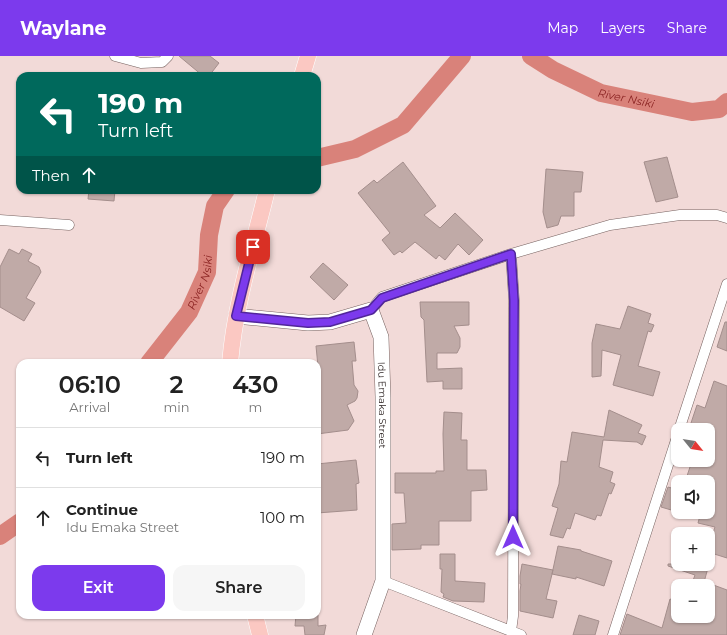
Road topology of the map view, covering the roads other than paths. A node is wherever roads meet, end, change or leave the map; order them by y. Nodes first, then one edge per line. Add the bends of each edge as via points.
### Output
1 (115, 56) edge
2 (168, 56) edge
3 (308, 56) edge
4 (303, 72) edge
5 (266, 194) edge
6 (727, 218) edge
7 (0, 220) edge
8 (69, 225) dead end
9 (511, 254) junction
10 (727, 284) edge
11 (371, 310) junction
12 (236, 316) junction
13 (231, 359) edge
14 (681, 423) edge
15 (671, 456) edge
16 (383, 581) junction
17 (256, 619) edge
18 (511, 631) junction
19 (260, 635) edge
20 (364, 635) edge
21 (521, 635) edge
22 (613, 635) edge

1 - 2 street via 141,63 162,62
3 - 4 main road
5 - 12 main road
6 - 9 street via 717,214 680,215 610,225
7 - 8 street
9 - 11 street via 382,298
9 - 18 street via 514,316
10 - 14 street
11 - 12 street via 330,322 308,323
11 - 16 street, Idu Emaka Street via 381,337 384,397
12 - 13 main road
15 - 22 street
16 - 18 street
16 - 20 street, Idu Emaka Street
17 - 19 main road
18 - 21 street

